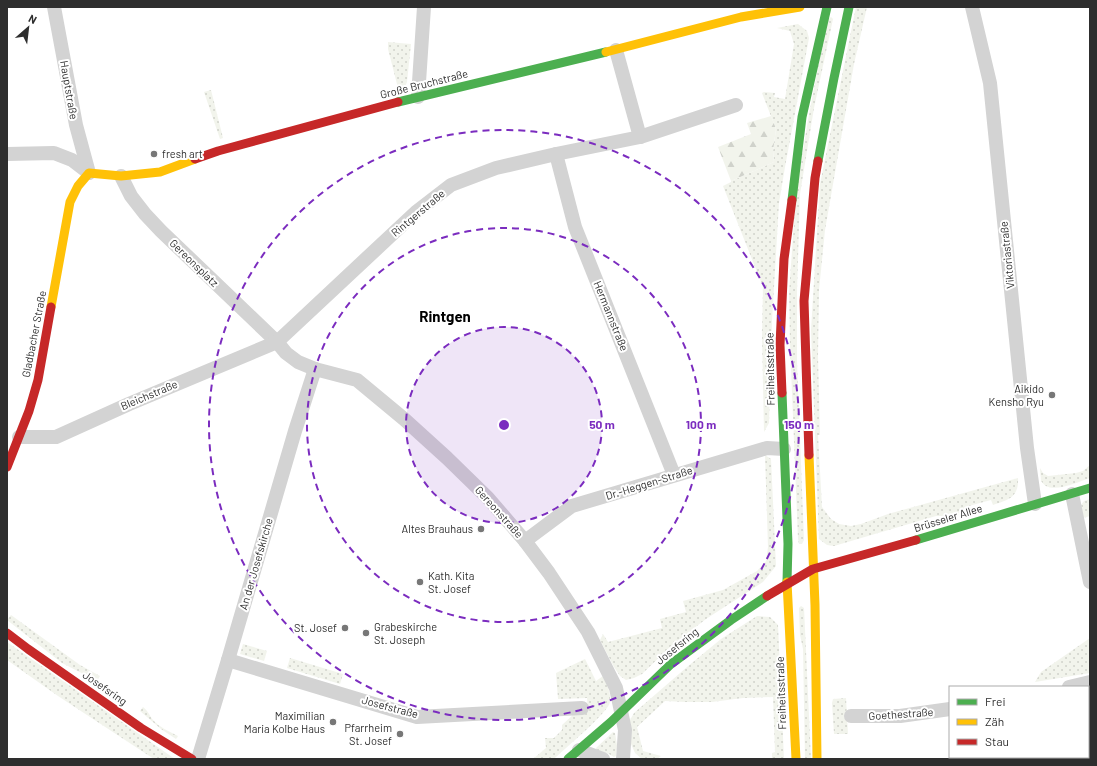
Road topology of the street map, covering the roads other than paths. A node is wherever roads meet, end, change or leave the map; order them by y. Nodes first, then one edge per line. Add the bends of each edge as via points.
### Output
1 (54, 7) edge
2 (424, 7) edge
3 (800, 7) edge
4 (827, 7) edge
5 (849, 7) edge
6 (972, 7) edge
7 (741, 12) edge
8 (616, 50) junction
9 (418, 97) junction
10 (736, 105) dead end
11 (640, 137) junction
12 (7, 154) edge
13 (556, 154) junction
14 (89, 173) junction
15 (121, 176) junction
16 (277, 342) junction
17 (315, 368) junction
18 (19, 437) junction
19 (784, 449) junction
20 (7, 467) edge
21 (674, 476) junction
22 (1090, 488) edge
23 (1072, 494) junction
24 (1035, 504) junction
25 (525, 541) junction
26 (813, 569) junction
27 (1090, 582) edge
28 (787, 584) junction
29 (7, 633) edge
30 (228, 660) junction
31 (1090, 682) edge
32 (1073, 686) edge
33 (582, 708) dead end
34 (949, 709) edge
35 (621, 711) junction
36 (851, 716) dead end
37 (574, 754) edge
38 (192, 759) edge
39 (198, 759) edge
40 (602, 759) edge
41 (623, 759) edge
42 (796, 759) edge
43 (817, 759) edge

1 - 14 street, Hauptstraße via 76,125
2 - 9 street
3 - 7 main road, Große Bruchstraße
4 - 19 main road, Freiheitsstraße via 802,117 784,259 780,346
5 - 26 main road via 815,178 804,301
6 - 24 street, Viktoriastraße via 990,84
7 - 8 main road, Große Bruchstraße
8 - 9 main road, Große Bruchstraße
8 - 11 street
9 - 15 main road, Große Bruchstraße via 218,151 160,172
10 - 11 street, Rintgerstraße
11 - 13 street, Rintgerstraße
12 - 14 street via 54,153 72,160
13 - 16 street, Rintgerstraße via 496,168 451,186 416,212
13 - 21 street, Hermannstraße via 575,227
14 - 15 main road, Große Bruchstraße
14 - 18 main road, Gladbacher Straße via 78,186 70,202 38,380
15 - 16 street, Gereonsplatz via 131,196 145,214
16 - 17 street, Gereonstraße via 298,362
16 - 18 street, Bleichstraße via 56,437
17 - 25 street, Gereonstraße via 357,380 393,409 488,498
17 - 30 street, An der Josefskirche
18 - 20 main road, Gladbacher Straße
19 - 21 street, Dr.-Heggen-Straße via 767,448
19 - 28 main road, Freiheitsstraße
21 - 25 street, Dr.-Heggen-Straße via 572,506
22 - 23 main road, Brüsseler Allee
23 - 24 main road, Brüsseler Allee
23 - 27 street
24 - 26 main road, Brüsseler Allee
25 - 35 street, Gereonstraße via 588,632 616,688
26 - 28 main road, Josefsring
26 - 43 main road
28 - 35 main road, Josefsring via 731,620 671,664
28 - 42 main road, Freiheitsstraße
29 - 38 main road, Josefsring via 141,728
30 - 33 street, Josefstraße via 417,717
30 - 39 street, An der Josefskirche
31 - 32 street
34 - 36 street, Goethestraße via 900,716
35 - 37 main road, Josefsring
35 - 41 street, Gereonstraße via 625,730
37 - 40 street

